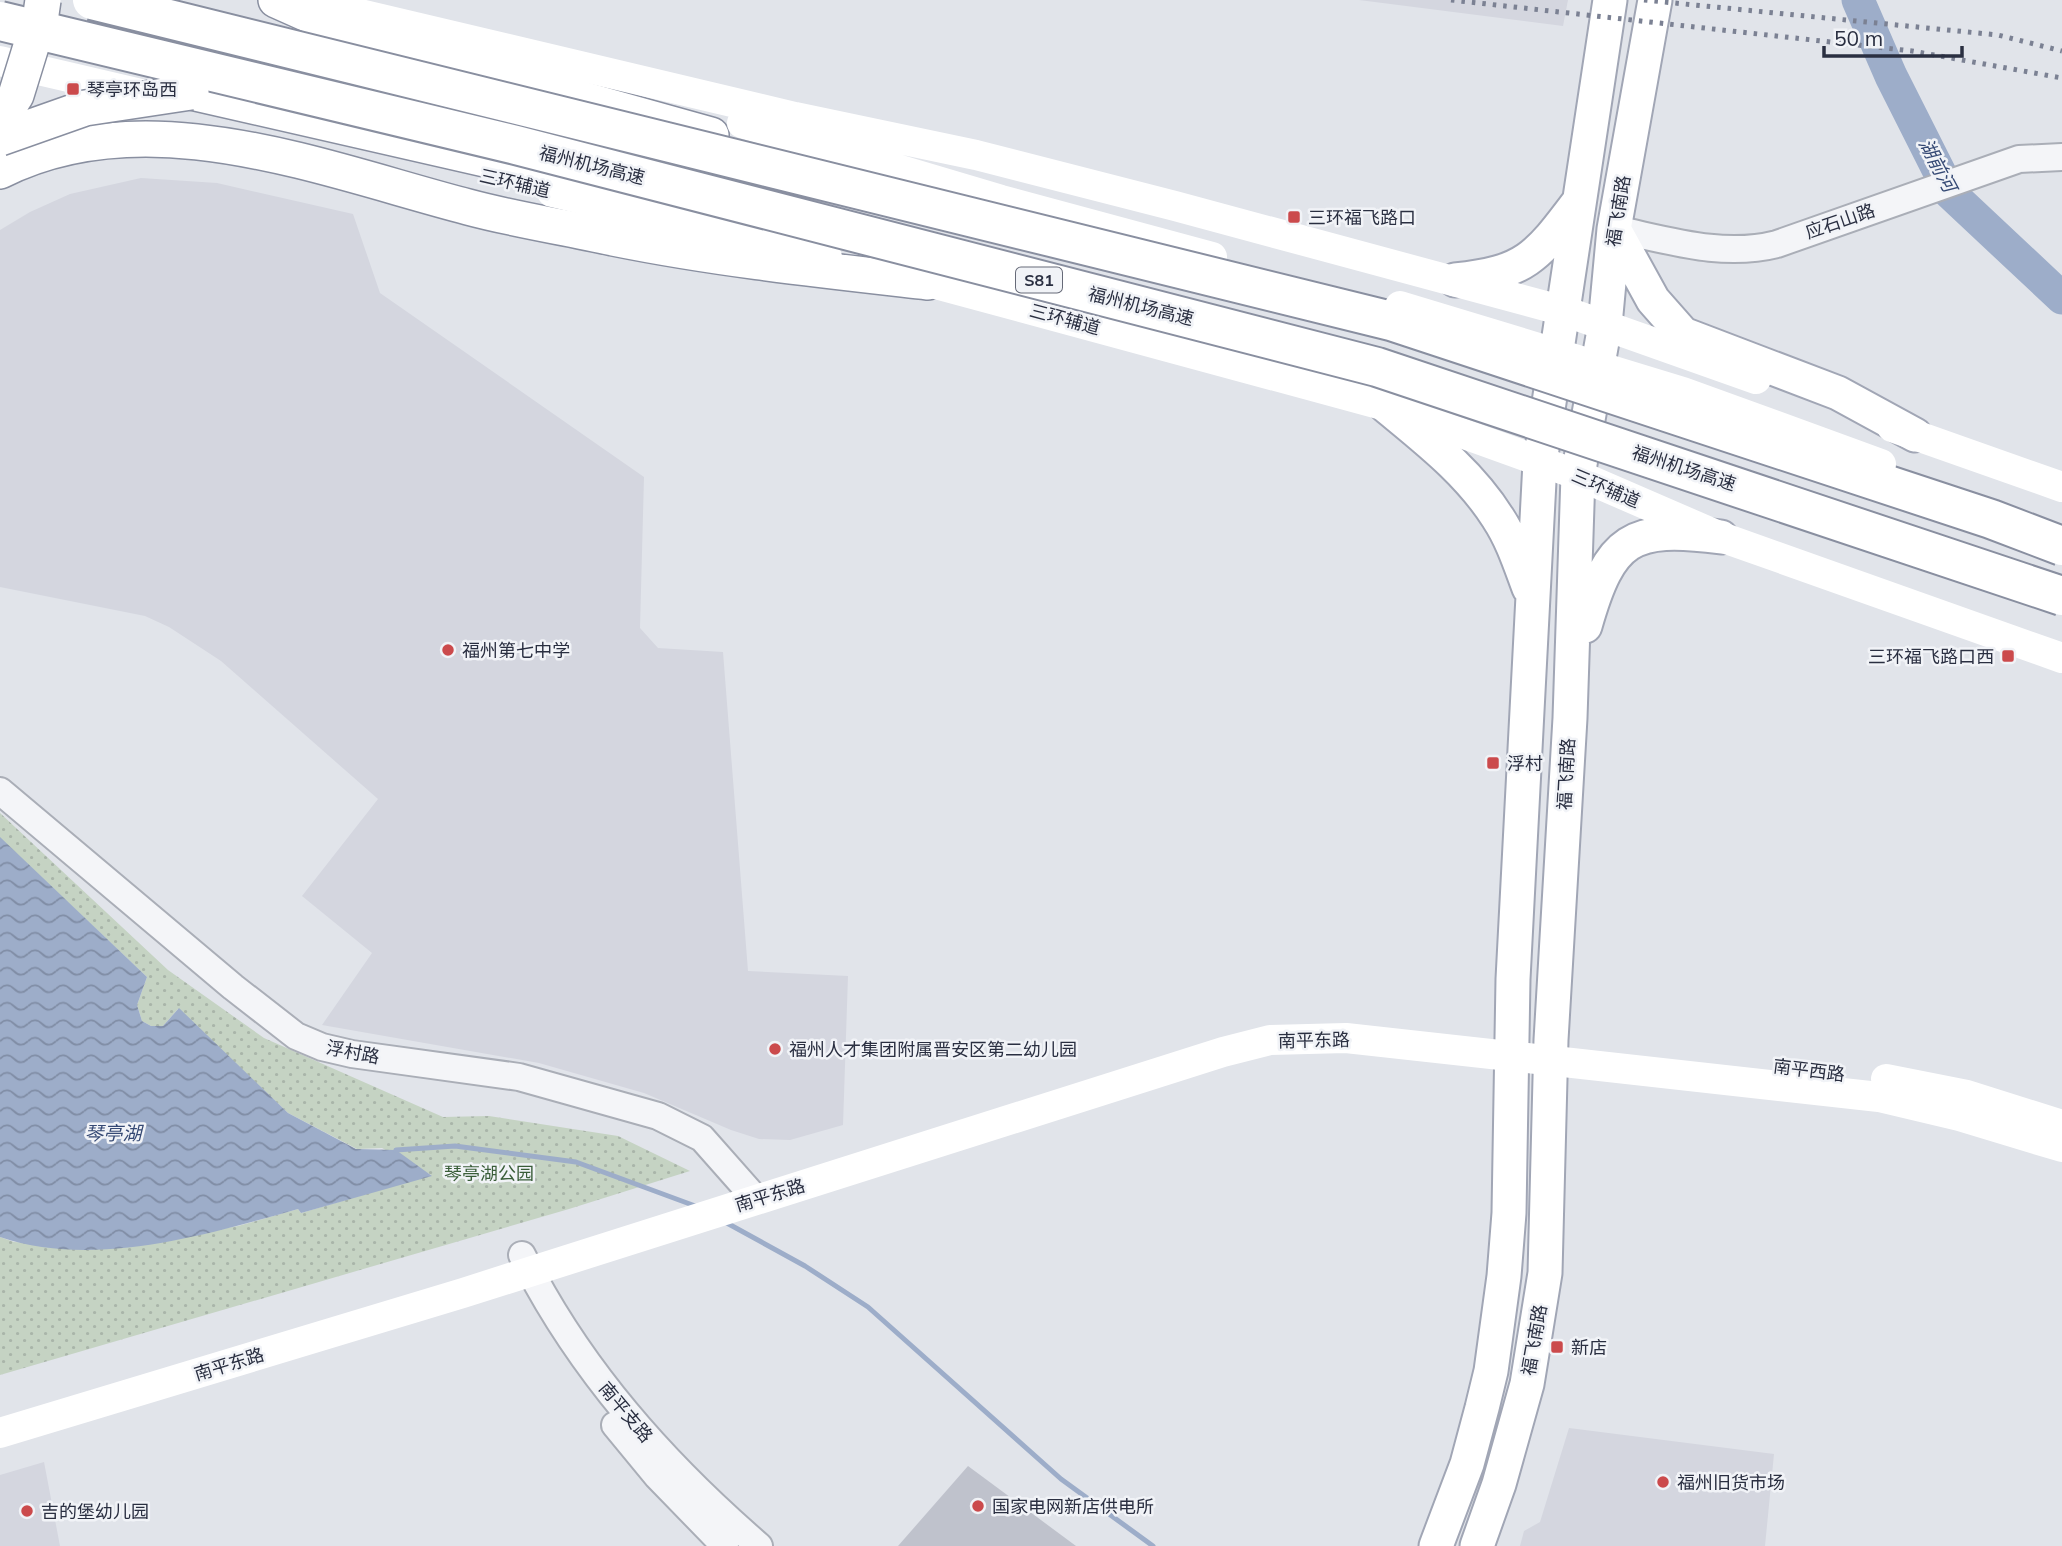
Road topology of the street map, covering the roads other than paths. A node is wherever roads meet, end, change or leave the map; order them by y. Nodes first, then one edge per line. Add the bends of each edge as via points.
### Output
1 (43, 0) edge
2 (92, 0) edge
3 (276, 0) edge
4 (301, 0) edge
5 (1610, 0) edge
6 (1655, 0) edge
7 (0, 21) edge
8 (0, 61) edge
9 (666, 87) junction
10 (0, 120) edge
11 (0, 138) edge
12 (2062, 157) edge
13 (0, 171) edge
14 (1579, 202) junction
15 (1614, 229) junction
16 (862, 234) junction
17 (1146, 258) junction
18 (1455, 280) junction
19 (928, 282) junction
20 (1564, 311) junction
21 (1605, 325) junction
22 (1386, 406) junction
23 (1915, 435) junction
24 (1539, 462) junction
25 (1578, 475) junction
26 (2062, 487) edge
27 (2062, 528) edge
28 (1721, 537) junction
29 (2062, 546) edge
30 (2062, 596) edge
31 (1533, 597) junction
32 (2062, 658) edge
33 (1570, 718) junction
34 (0, 791) edge
35 (1511, 1047) junction
36 (1551, 1050) junction
37 (2062, 1125) edge
38 (2062, 1147) edge
39 (741, 1196) junction
40 (519, 1266) junction
41 (0, 1414) edge
42 (0, 1433) edge
43 (725, 1546) edge
44 (759, 1546) edge
45 (1436, 1546) edge
46 (1478, 1546) edge

1 - 10 highway, bridge via 16,95
2 - 17 highway, bridge
3 - 17 highway, bridge via 359,37
4 - 9 main road
5 - 14 main road, 福飞南路
6 - 15 main road, 福飞南路
7 - 16 highway, 福州机场高速 / S81, bridge
8 - 19 main road, 三环辅道
9 - 18 main road via 976,155
9 - 27 main road, bridge via 750,127 1431,314 1683,392
11 - 16 highway, bridge via 85,108 191,92 594,184
12 - 15 street, 应石山路 via 2030,157 1749,250 1708,248
13 - 19 highway via 30,156 139,139 181,139 290,158 471,208 695,255
14 - 18 main road via 1539,253 1521,265 1486,277
14 - 20 main road, 福飞南路
15 - 21 main road, 福飞南路
15 - 23 main road via 1653,300 1683,334 1838,393
16 - 30 highway, 福州机场高速 / S81, bridge via 1377,367
17 - 29 highway, bridge via 1391,321
18 - 20 main road
19 - 22 main road, 三环辅道
20 - 21 main road
20 - 24 main road, 福飞南路
21 - 23 main road
21 - 25 main road, 福飞南路
22 - 24 main road, 三环辅道
22 - 31 main road via 1447,456 1474,485 1499,519
23 - 26 main road
24 - 25 main road, 三环辅道
24 - 31 main road, 福飞南路
25 - 28 main road, 三环辅道
25 - 33 main road, 福飞南路
28 - 32 main road, 三环辅道
28 - 33 main road via 1674,531 1643,535 1615,555 1597,584 1584,629
31 - 35 main road, 福飞南路
33 - 36 main road, 福飞南路
34 - 39 street, 浮村路 via 296,1036 352,1054 519,1077 658,1116 702,1138
35 - 36 main road, 南平东路
35 - 39 main road, 南平东路 via 1347,1021 1257,1027 1051,1086
35 - 45 main road, 福飞南路 via 1509,1213 1491,1371 1467,1464
36 - 37 main road, 南平西路 via 1883,1079 1967,1095
36 - 38 main road, 南平西路 via 1879,1097
36 - 46 main road, 福飞南路 via 1547,1236 1537,1333 1515,1430
39 - 40 main road, 南平东路
40 - 41 main road, 南平东路
40 - 42 main road, 南平东路
40 - 43 street, 南平支路 via 554,1343 638,1454
40 - 44 street, 南平支路 via 633,1422

